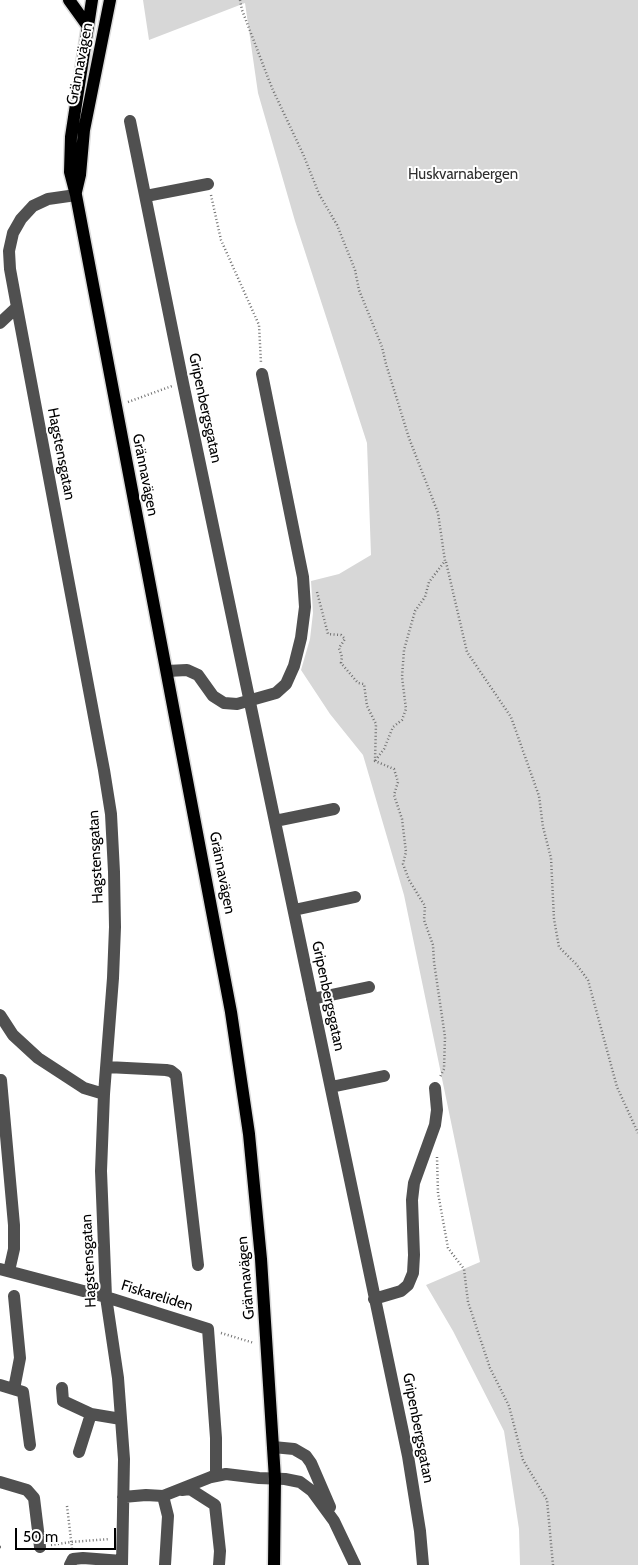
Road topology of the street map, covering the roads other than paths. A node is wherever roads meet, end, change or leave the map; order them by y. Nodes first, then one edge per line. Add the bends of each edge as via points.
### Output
1 (69, 0) edge
2 (92, 0) edge
3 (110, 0) edge
4 (87, 25) junction
5 (130, 121) dead end
6 (208, 184) road end
7 (76, 195) junction
8 (146, 196) junction
9 (17, 308) junction
10 (0, 324) edge
11 (262, 374) road end
12 (167, 671) junction
13 (251, 701) junction
14 (334, 809) dead end
15 (275, 821) junction
16 (355, 898) dead end
17 (294, 910) junction
18 (369, 987) dead end
19 (312, 999) junction
20 (0, 1015) edge
21 (106, 1067) junction
22 (384, 1076) dead end
23 (1, 1080) edge
24 (331, 1087) junction
25 (435, 1088) road end
26 (104, 1094) junction
27 (198, 1265) dead end
28 (5, 1270) edge
29 (14, 1296) dead end
30 (106, 1297) junction
31 (374, 1298) junction
32 (0, 1385) edge
33 (62, 1388) dead end
34 (14, 1389) junction
35 (91, 1414) junction
36 (121, 1419) junction
37 (30, 1445) dead end
38 (273, 1447) junction
39 (79, 1452) dead end
40 (216, 1476) junction
41 (275, 1479) junction
42 (0, 1482) edge
43 (179, 1490) junction
44 (163, 1496) junction
45 (123, 1497) junction
46 (334, 1521) junction
47 (40, 1547) road end
48 (72, 1562) edge
49 (122, 1563) edge
50 (165, 1565) edge
51 (219, 1565) edge
52 (274, 1565) edge
53 (356, 1565) edge
54 (423, 1565) edge

1 - 4 main road
2 - 4 main road, Grännavägen
3 - 7 main road, Grännavägen via 84,130
4 - 7 main road, Grännavägen via 70,145 70,172
5 - 8 street, Gripenbergsgatan
6 - 8 street
7 - 9 street, Hagstensgatan via 48,199 33,206 13,233 9,251
7 - 12 main road, Grännavägen
8 - 13 street, Gripenbergsgatan
9 - 10 street
9 - 21 street, Hagstensgatan via 111,814 115,927
11 - 13 street via 296,540 304,607 301,638 286,684 276,693
12 - 13 street via 187,670 198,675 213,696 224,703
12 - 38 main road, Grännavägen via 231,1012 249,1134 268,1346
13 - 15 street, Gripenbergsgatan
14 - 15 street
15 - 17 street, Gripenbergsgatan
16 - 17 street
17 - 19 street, Gripenbergsgatan
18 - 19 street
19 - 24 street, Gripenbergsgatan
20 - 26 street via 13,1035 38,1058 84,1088
21 - 26 street, Hagstensgatan
21 - 27 street via 166,1070 176,1075
22 - 24 street
23 - 28 street, Fiskareliden via 14,1225 14,1248
24 - 31 street, Gripenbergsgatan
25 - 31 street via 435,1125 414,1183 413,1273 401,1291
26 - 30 street, Hagstensgatan via 101,1170
28 - 30 street, Fiskareliden
29 - 34 street via 20,1358
30 - 36 street, Hagstensgatan
30 - 40 street, Fiskareliden via 208,1330
31 - 54 street, Gripenbergsgatan via 408,1456
32 - 34 street
33 - 35 street via 63,1400
34 - 37 street via 23,1392
35 - 36 street
35 - 39 street
36 - 45 street, Hagstensgatan
38 - 41 main road, Grännavägen
38 - 46 street via 294,1448 306,1456 329,1502
40 - 41 street via 226,1474
40 - 43 street
41 - 46 street via 300,1482 312,1491
41 - 52 main road, Grännavägen
42 - 47 street via 27,1490 34,1498
43 - 44 street
43 - 51 street via 190,1489 215,1506
44 - 45 street
44 - 50 street via 168,1516
45 - 49 street, Hagstensgatan
46 - 53 street
48 - 49 street via 83,1558

